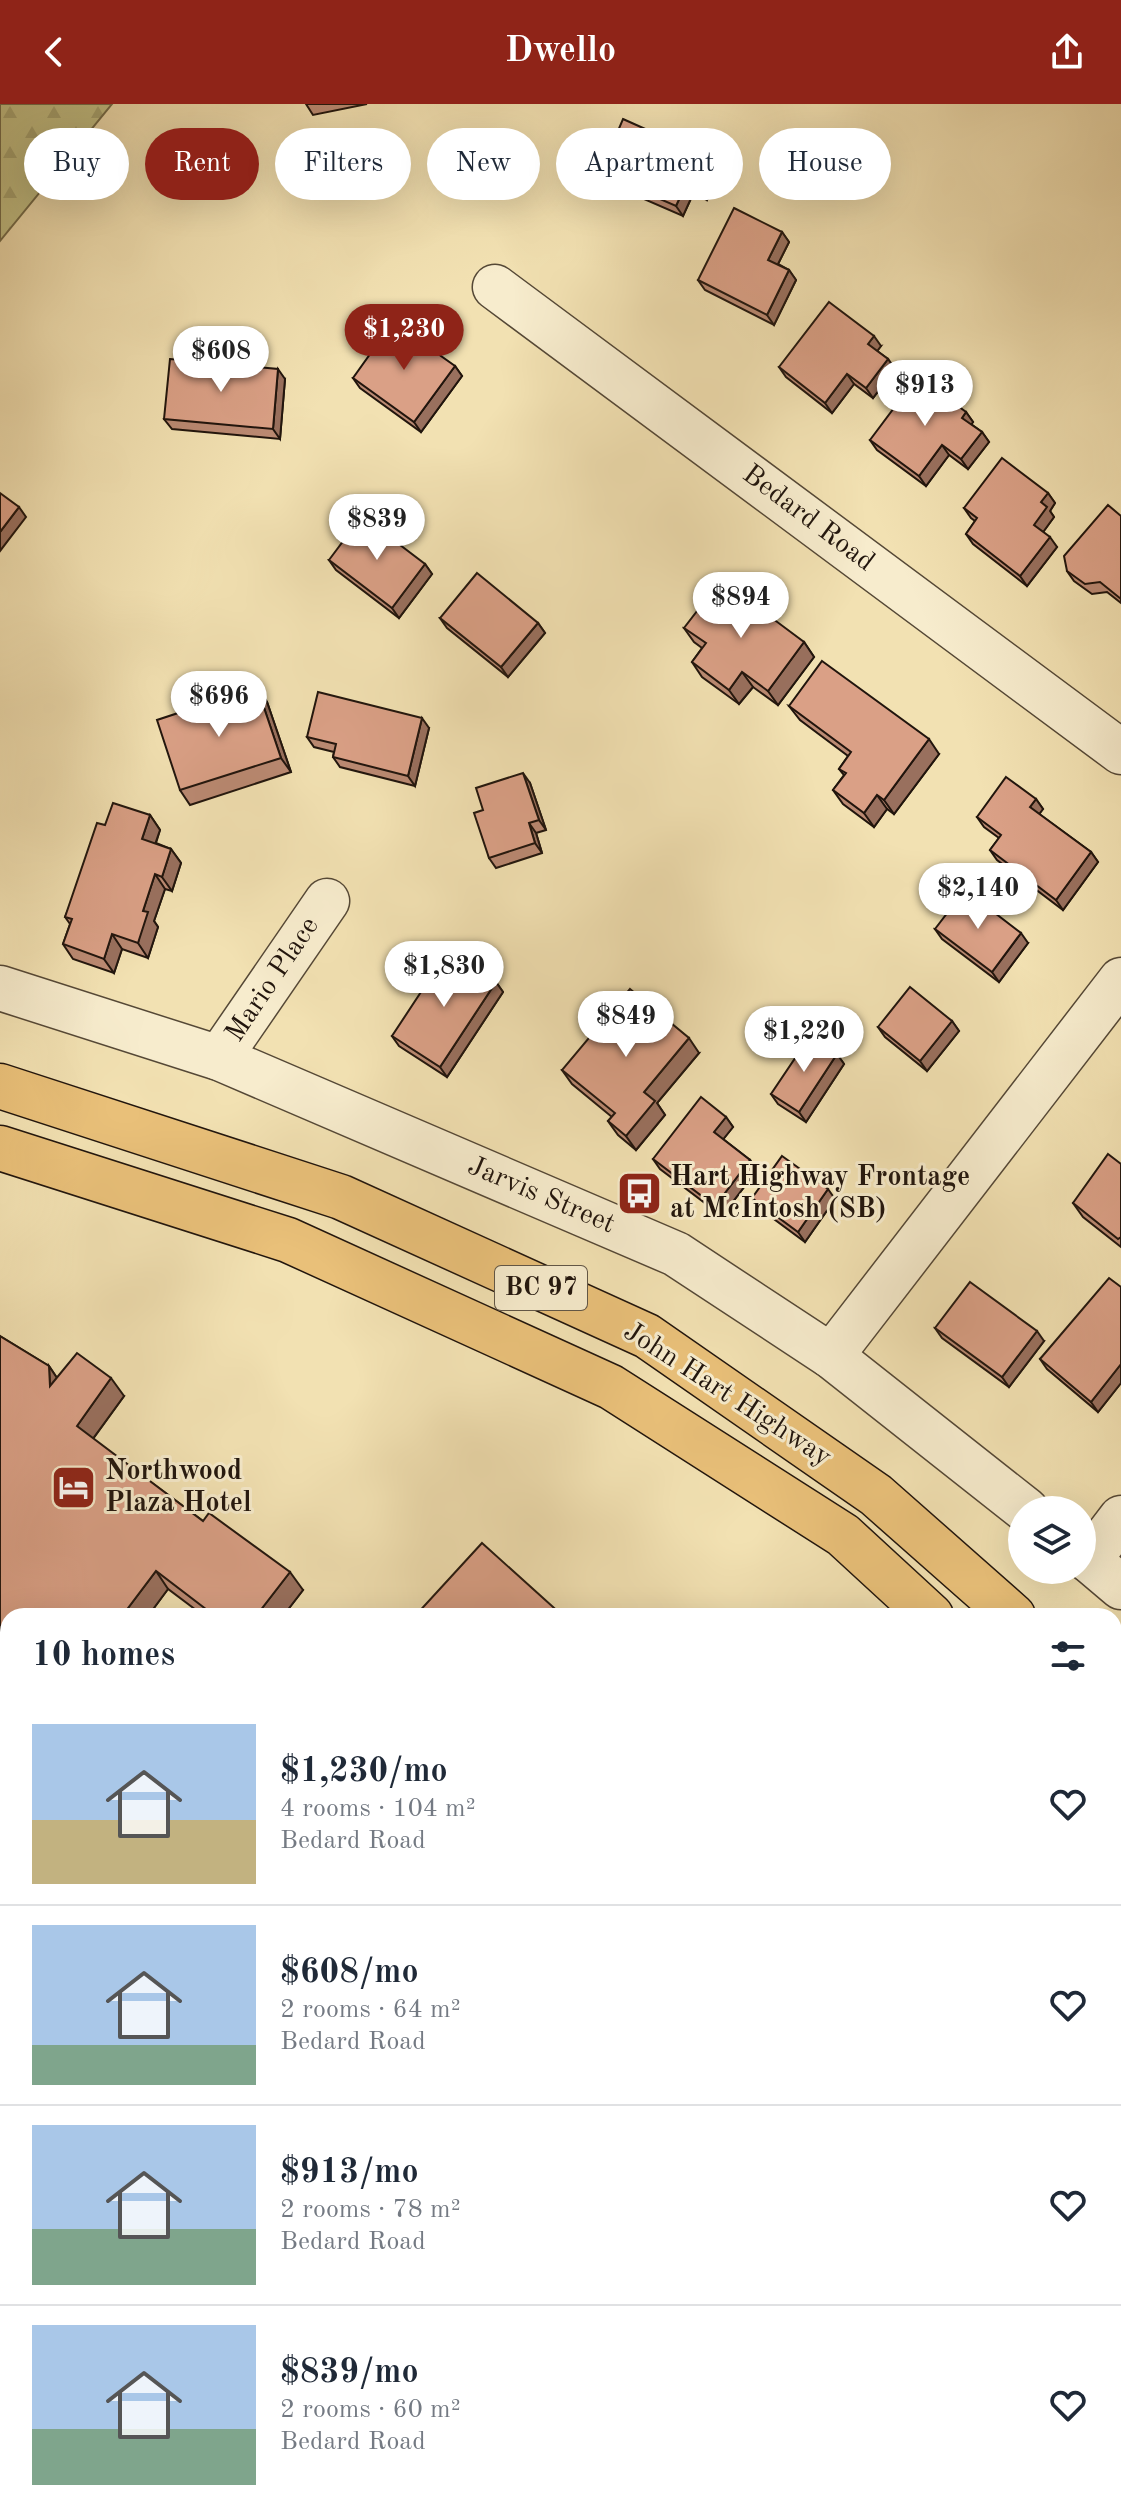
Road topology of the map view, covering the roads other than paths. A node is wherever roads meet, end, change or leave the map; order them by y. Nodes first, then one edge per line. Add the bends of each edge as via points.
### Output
1 (495, 287) dead end
2 (1121, 752) edge
3 (327, 901) dead end
4 (1121, 980) edge
5 (0, 988) edge
6 (219, 1058) junction
7 (0, 1086) edge
8 (0, 1148) edge
9 (831, 1356) junction
10 (1008, 1496) edge
11 (1121, 1518) edge
12 (1097, 1567) edge
13 (922, 1608) edge
14 (1004, 1608) edge

1 - 2 street, Bedard Road
3 - 6 street, Mario Place
4 - 9 street
5 - 6 street, Jarvis Street
6 - 9 street, Jarvis Street via 676,1254
7 - 14 highway, John Hart Highway / BC 97 via 341,1197 647,1336 876,1495
8 - 13 highway, John Hart Highway / BC 97 via 288,1240 611,1387 843,1535
9 - 10 street, Jarvis Street
11 - 12 street

